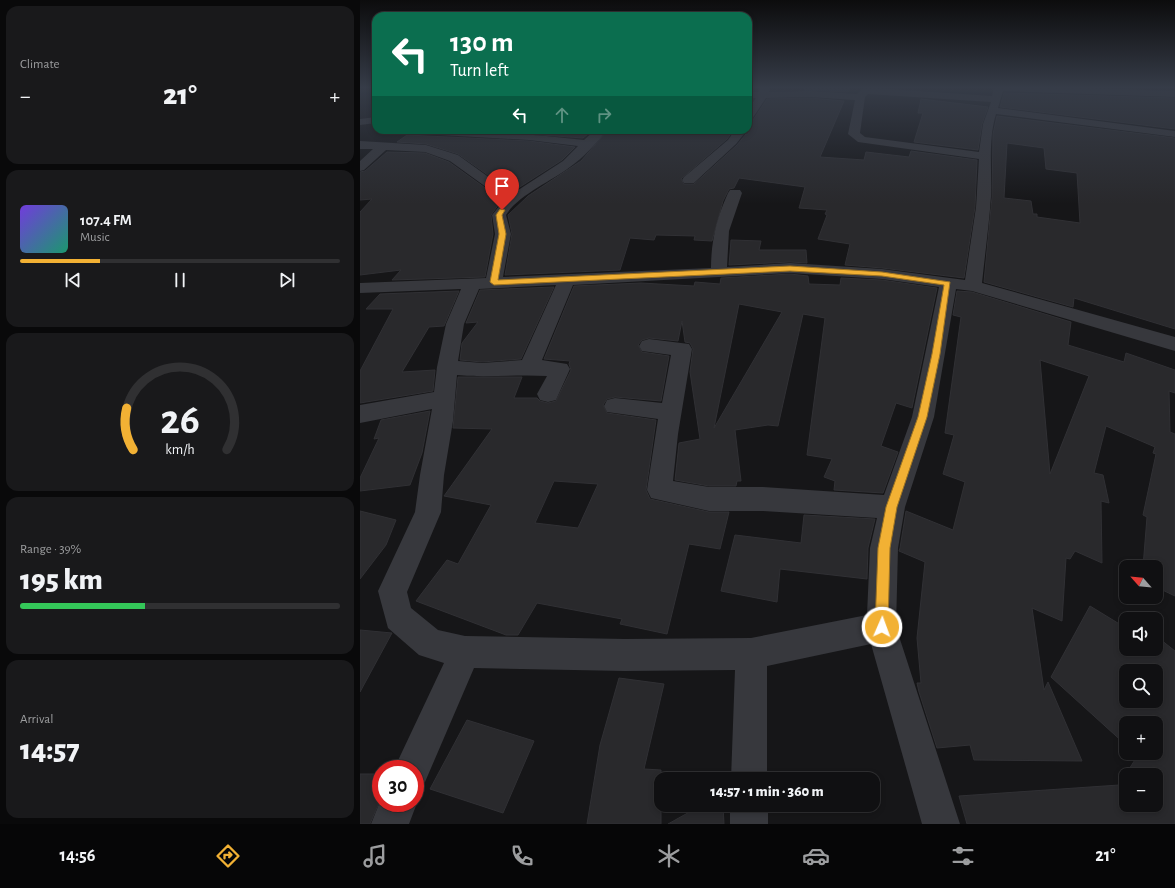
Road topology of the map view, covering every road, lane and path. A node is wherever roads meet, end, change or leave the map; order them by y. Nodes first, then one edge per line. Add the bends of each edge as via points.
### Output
1 (855, 126) edge
2 (987, 126) edge
3 (1140, 126) edge
4 (476, 134) edge
5 (597, 134) edge
6 (738, 134) edge
7 (1175, 134) edge
8 (588, 144) junction
9 (360, 145) edge
10 (383, 147) junction
11 (984, 156) junction
12 (360, 167) edge
13 (689, 180) dead end
14 (735, 193) dead end
15 (512, 200) junction
16 (719, 271) junction
17 (567, 280) junction
18 (494, 282) junction
19 (948, 283) junction
20 (472, 284) junction
21 (973, 286) junction
22 (360, 288) edge
23 (1175, 344) edge
24 (649, 346) dead end
25 (447, 367) junction
26 (529, 367) junction
27 (548, 394) dead end
28 (443, 399) junction
29 (615, 406) dead end
30 (671, 413) junction
31 (360, 414) edge
32 (892, 507) junction
33 (882, 627) junction
34 (465, 652) junction
35 (752, 654) junction
36 (416, 760) edge
37 (749, 772) edge
38 (395, 812) edge
39 (749, 812) edge
40 (390, 824) edge
41 (749, 824) edge
42 (941, 824) edge

1 - 11 street via 854,134 862,140
2 - 11 street
3 - 7 street
4 - 8 street
5 - 8 street
6 - 13 street
8 - 15 street via 567,164
9 - 10 street
10 - 12 street
10 - 15 street via 426,149 454,158
11 - 21 street via 983,211
14 - 16 street via 723,224 718,248
15 - 18 street via 499,215 503,234
16 - 17 street
16 - 19 street via 790,268 882,274
17 - 18 street
17 - 26 street
18 - 20 street
19 - 21 street
19 - 32 street via 923,417
20 - 22 street
20 - 25 street via 455,324
21 - 23 street
24 - 30 street via 682,349
25 - 26 street via 482,370
25 - 28 street
26 - 27 street via 560,369
28 - 31 street
28 - 34 street via 428,512 392,591 399,617 430,644
29 - 30 street
30 - 32 street via 660,490 709,499 763,499
32 - 33 street via 884,548
33 - 35 street
33 - 42 street
34 - 35 street
34 - 36 street
35 - 37 street
38 - 40 street
39 - 41 street

